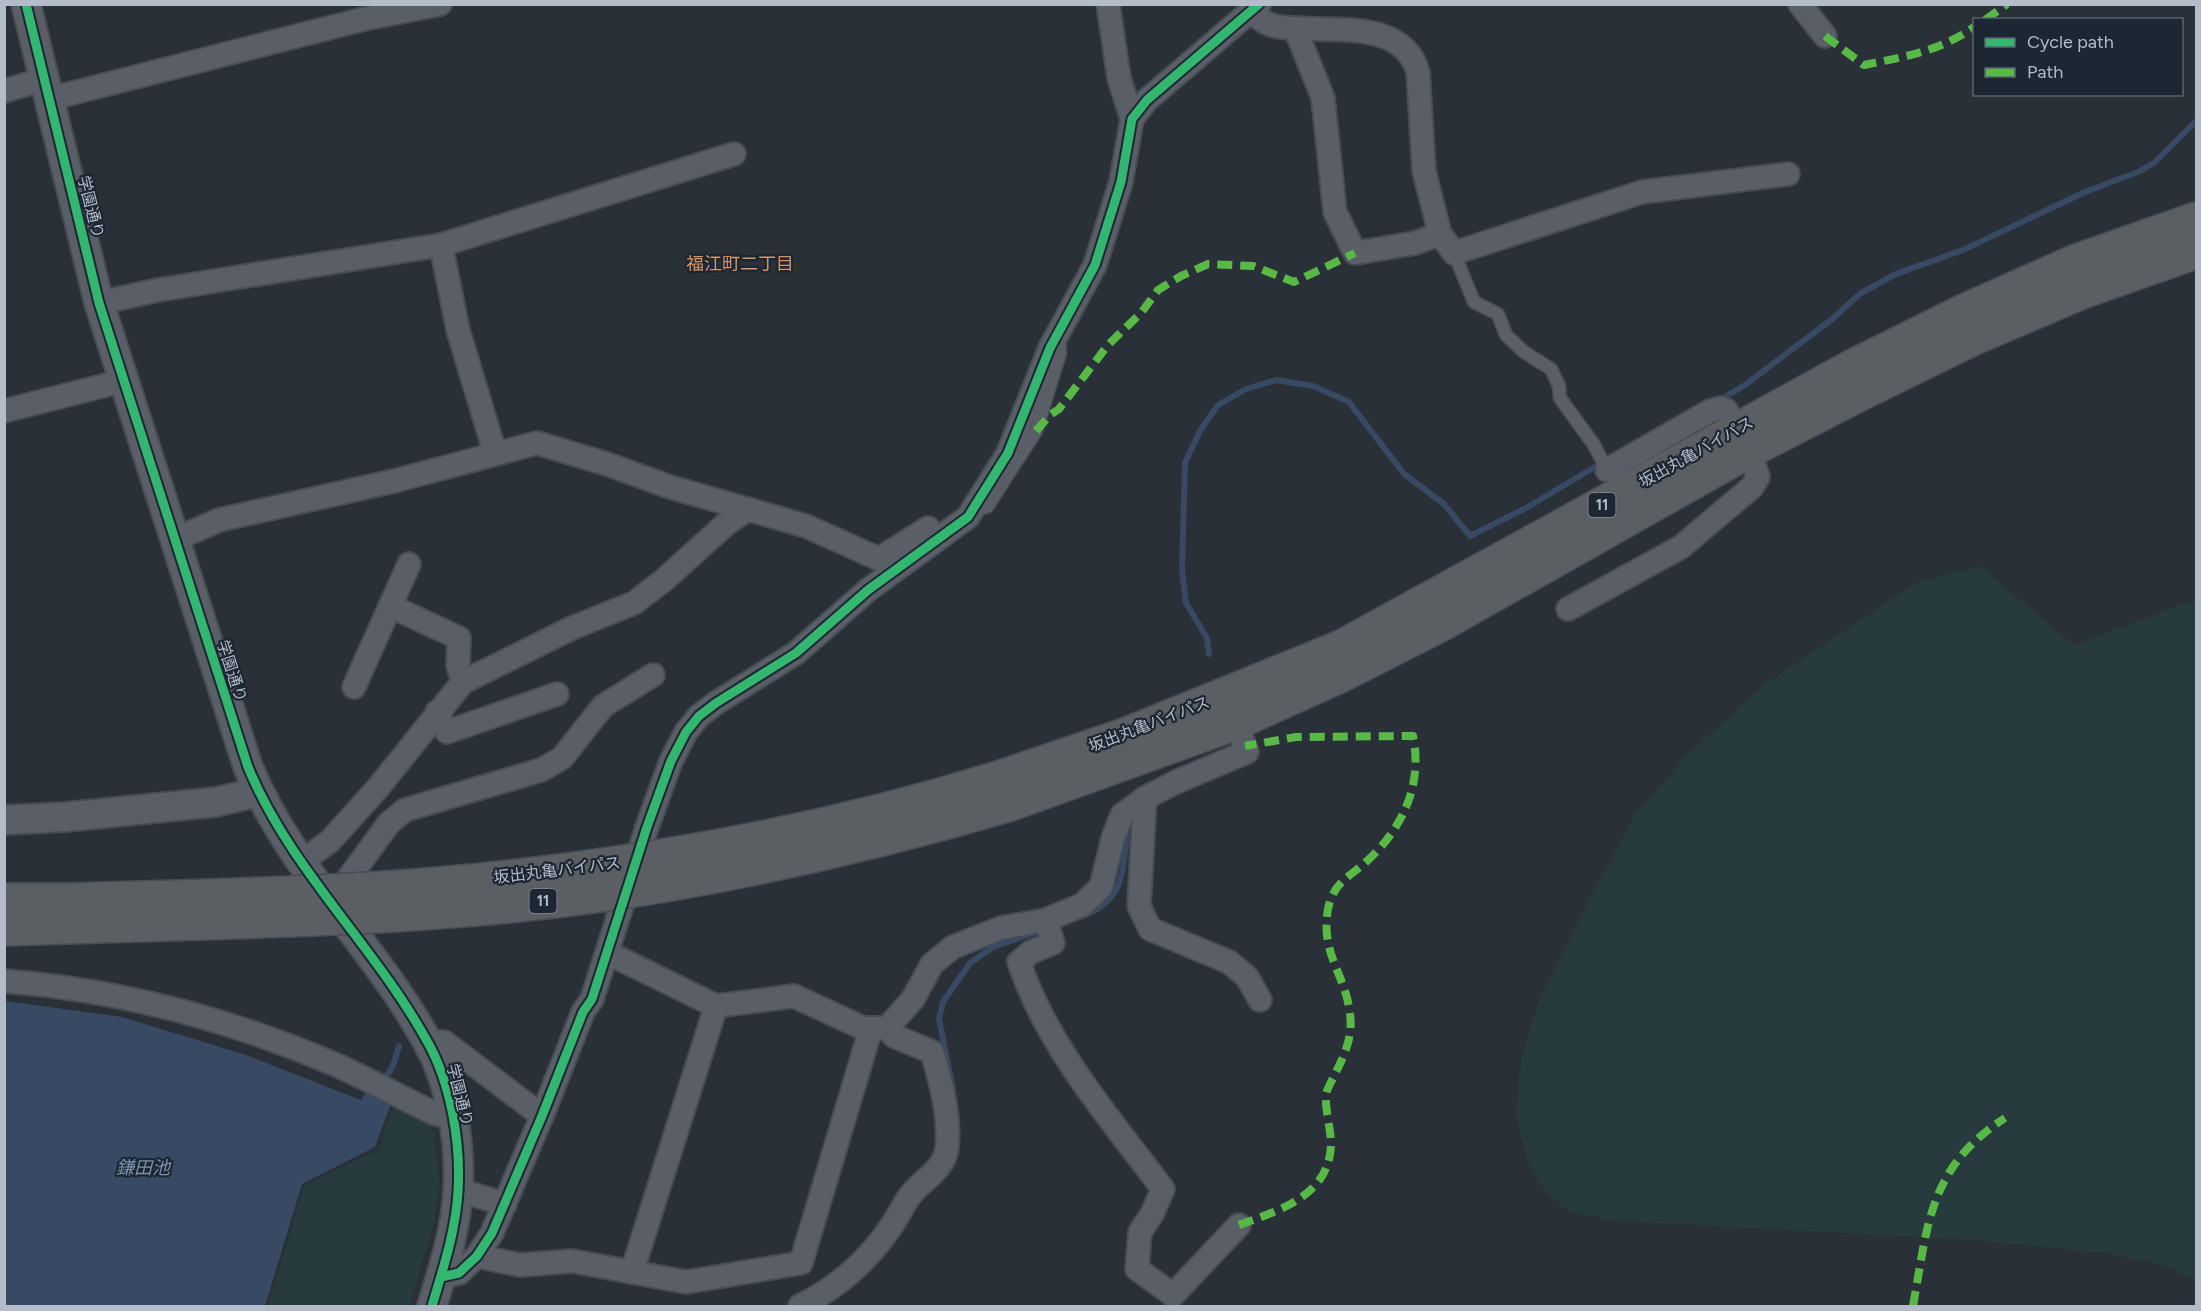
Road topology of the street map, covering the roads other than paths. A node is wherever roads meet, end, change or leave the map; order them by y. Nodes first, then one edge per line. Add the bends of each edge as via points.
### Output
1 (26, 4) edge
2 (440, 4) edge
3 (1108, 4) edge
4 (1800, 4) edge
5 (1255, 8) edge
6 (1295, 28) junction
7 (1825, 36) dead end
8 (46, 89) junction
9 (4, 91) edge
10 (1132, 119) junction
11 (734, 154) dead end
12 (1788, 174) dead end
13 (2196, 219) edge
14 (1440, 234) junction
15 (441, 245) junction
16 (1454, 252) junction
17 (2196, 252) edge
18 (99, 303) junction
19 (122, 381) junction
20 (4, 411) edge
21 (1743, 439) junction
22 (495, 453) junction
23 (1603, 464) joint
24 (748, 509) junction
25 (970, 513) junction
26 (174, 540) junction
27 (409, 564) dead end
28 (390, 606) junction
29 (1568, 609) dead end
30 (653, 675) dead end
31 (464, 682) junction
32 (354, 687) dead end
33 (557, 693) dead end
34 (437, 712) junction
35 (1236, 723) junction
36 (1004, 791) junction
37 (258, 792) junction
38 (1145, 798) junction
39 (4, 820) edge
40 (300, 863) junction
41 (4, 900) edge
42 (330, 902) junction
43 (68, 914) junction
44 (1048, 927) junction
45 (4, 929) edge
46 (608, 953) junction
47 (4, 981) edge
48 (1260, 1000) dead end
49 (716, 1006) junction
50 (879, 1028) junction
51 (428, 1042) junction
52 (452, 1116) junction
53 (542, 1116) junction
54 (458, 1190) junction
55 (505, 1204) junction
56 (1239, 1225) dead end
57 (477, 1256) junction
58 (632, 1272) junction
59 (441, 1277) junction
60 (432, 1306) edge
61 (800, 1306) edge

1 - 8 street, 学園通り
2 - 8 street
3 - 10 street via 1121,88
4 - 7 street
5 - 6 street via 1272,26
5 - 10 street via 1147,100
6 - 14 street via 1367,31 1395,40 1414,56 1424,171
6 - 14 street via 1323,98 1335,212 1355,253 1415,243
8 - 9 street
8 - 18 street, 学園通り
10 - 25 street via 1121,182 1095,265 1058,333 1008,453
11 - 15 street
12 - 16 street via 1642,192
13 - 21 highway, 坂出丸亀バイパス / 11 via 2076,261 1966,310
14 - 16 street
15 - 18 street
15 - 22 street via 458,330
16 - 23 lane via 1474,302 1498,314 1506,335 1551,369 1560,398
17 - 21 highway, 坂出丸亀バイパス / 11 via 2082,292
18 - 19 street, 学園通り
19 - 20 street
19 - 26 street, 学園通り
21 - 23 street via 1721,408
21 - 29 street via 1758,477 1752,487 1681,548
21 - 35 highway, 坂出丸亀バイパス / 11 via 1444,623
21 - 36 highway, 坂出丸亀バイパス / 11 via 1577,519 1341,647 1127,734
22 - 24 street via 537,443 670,488
22 - 26 street via 219,520
24 - 25 street via 806,526 879,559 950,514
24 - 31 street via 634,603 572,628
25 - 46 street via 868,590 796,653 699,716 671,761
26 - 37 street, 学園通り
27 - 28 street
28 - 31 street via 459,638 458,665
28 - 32 street
30 - 42 street via 603,706 562,758 541,770 405,810 389,823
31 - 34 street
33 - 34 street via 447,732
34 - 40 street via 330,841
35 - 36 highway, 坂出丸亀バイパス / 11
35 - 38 street via 1247,752
36 - 43 highway, 坂出丸亀バイパス / 11, bridge via 926,800 813,828 690,852 582,867 459,882 266,894
37 - 39 street via 216,802
37 - 40 street, 学園通り
38 - 44 street via 1122,815 1101,887
38 - 48 street via 1139,906 1150,928 1229,962 1247,977
40 - 42 street, 学園通り
41 - 43 highway, 坂出丸亀バイパス / 11
42 - 51 street, 学園通り
43 - 45 highway, 坂出丸亀バイパス / 11
44 - 50 street via 1001,928 953,947 932,964 913,999
44 - 56 street via 1053,943 1018,962 1029,994 1096,1098 1163,1189 1140,1232 1137,1269 1173,1295
46 - 49 street
46 - 53 street
47 - 52 street via 87,989 154,1002 335,1064 436,1114
49 - 50 street via 794,996 863,1028
49 - 58 street
50 - 58 street via 801,1263 686,1282
50 - 61 street via 932,1052 944,1090 947,1147 942,1164 911,1194 869,1254 820,1297
51 - 52 street, 学園通り
51 - 53 street via 444,1042
52 - 54 street, 学園通り
53 - 55 street
54 - 55 street
54 - 59 street, 学園通り
55 - 57 street
57 - 58 street via 520,1265 572,1261
57 - 59 street via 459,1273
59 - 60 street, 学園通り

